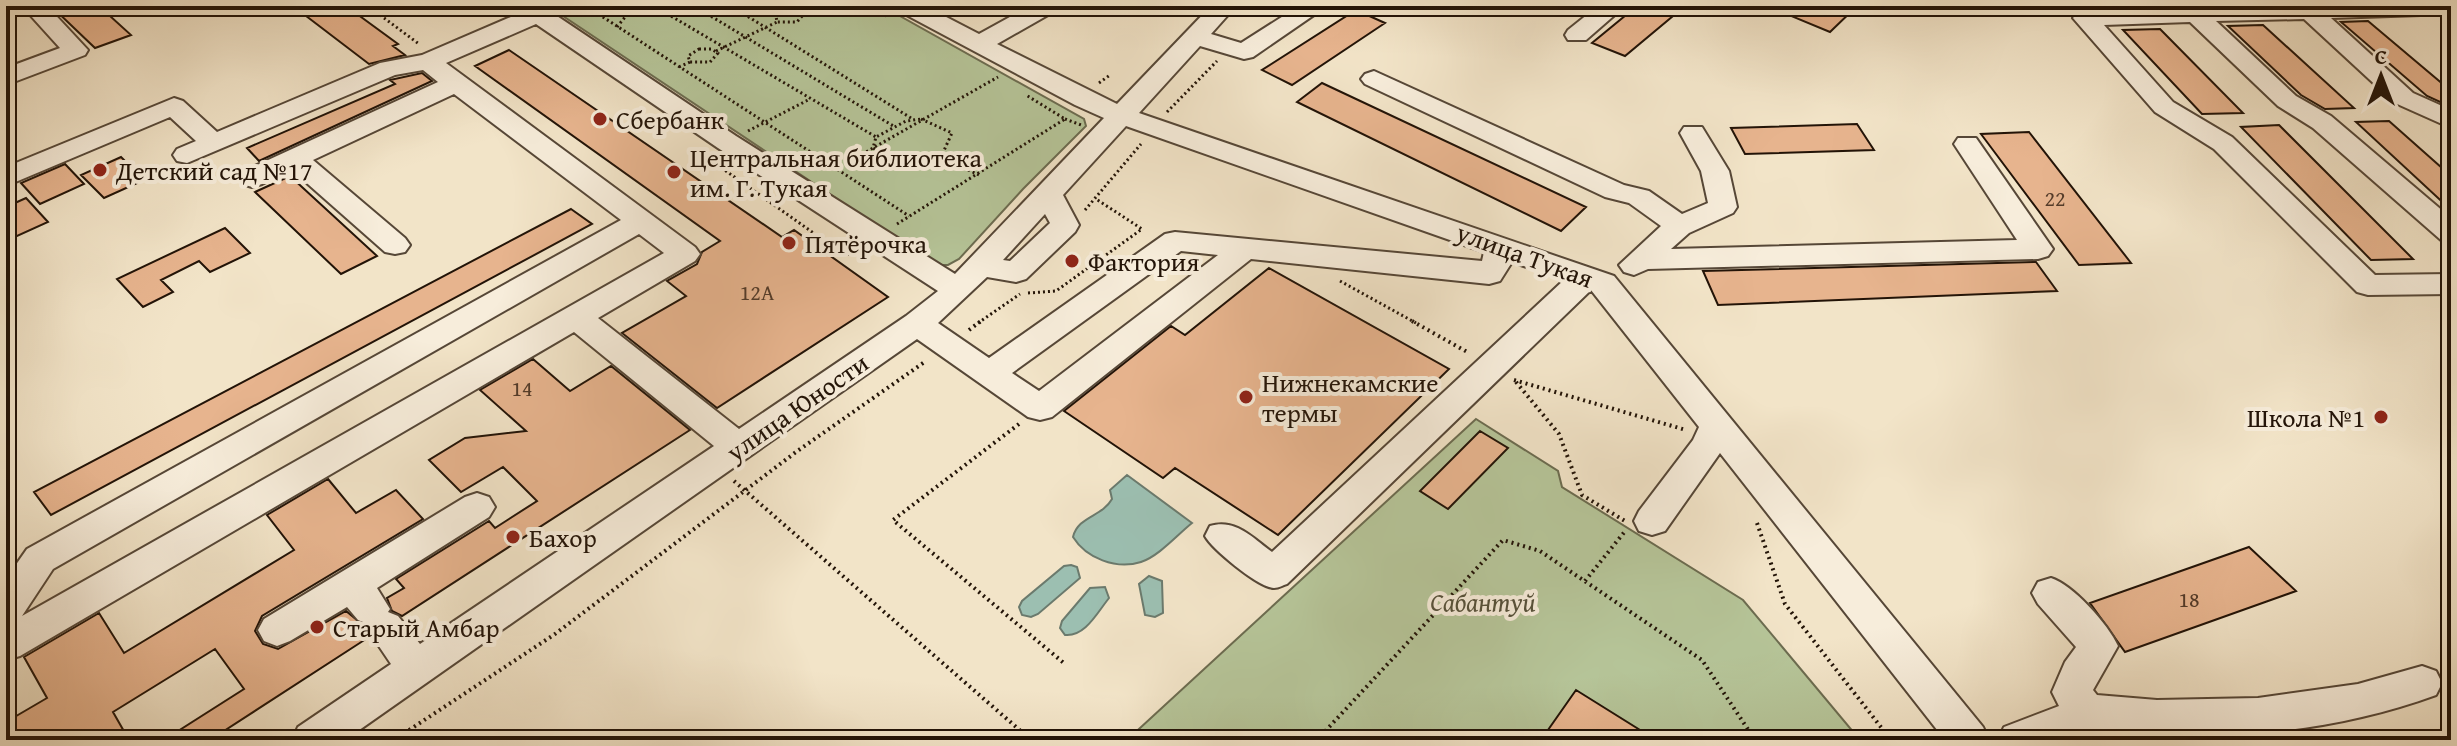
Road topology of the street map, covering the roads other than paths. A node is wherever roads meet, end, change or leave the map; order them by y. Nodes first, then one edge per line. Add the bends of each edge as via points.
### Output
1 (34, 6) edge
2 (1224, 6) edge
3 (1315, 6) edge
4 (1613, 6) edge
5 (2434, 7) edge
6 (532, 10) edge
7 (2309, 10) junction
8 (2138, 11) edge
9 (900, 13) edge
10 (1049, 13) edge
11 (2196, 15) junction
12 (2451, 28) edge
13 (1577, 35) dead end
14 (1194, 37) junction
15 (980, 44) junction
16 (426, 55) junction
17 (6, 77) edge
18 (1374, 79) dead end
19 (456, 83) junction
20 (1120, 115) junction
21 (2451, 120) edge
22 (1693, 133) dead end
23 (207, 137) junction
24 (1967, 144) dead end
25 (187, 155) dead end
26 (295, 158) junction
27 (6, 177) edge
28 (252, 178) dead end
29 (641, 221) junction
30 (1679, 226) junction
31 (2451, 233) edge
32 (395, 245) dead end
33 (1499, 245) junction
34 (1246, 248) junction
35 (1642, 259) junction
36 (969, 278) junction
37 (1595, 279) junction
38 (2451, 284) edge
39 (576, 317) junction
40 (917, 324) junction
41 (990, 373) junction
42 (1712, 435) junction
43 (726, 455) junction
44 (477, 507) dead end
45 (1652, 521) dead end
46 (1223, 536) dead end
47 (2051, 593) dead end
48 (369, 607) junction
49 (6, 609) edge
50 (277, 630) dead end
51 (6, 644) edge
52 (416, 668) junction
53 (2422, 683) dead end
54 (2086, 713) junction
55 (2171, 729) edge
56 (312, 740) edge
57 (1969, 740) edge
58 (2018, 740) edge

1 - 17 street via 76,50
2 - 14 street, улица Юности
3 - 14 street via 1244,52
4 - 13 street
5 - 7 street
5 - 12 street
6 - 16 street
6 - 36 street via 874,237
7 - 11 street
7 - 21 street via 2404,98
8 - 11 street
8 - 38 street via 2085,18 2164,107 2223,143 2368,285
9 - 15 street, улица Тукая
10 - 15 street
11 - 31 street via 2287,101 2332,130
14 - 20 street, улица Юности
15 - 20 street, улица Тукая
16 - 19 street
16 - 23 street via 337,91 305,89
18 - 30 street via 1615,191 1639,197
19 - 26 street
19 - 29 street
20 - 33 street, улица Тукая
20 - 36 street, улица Юности
22 - 30 street via 1715,171 1723,207
23 - 25 street
23 - 27 street via 174,106
24 - 35 street via 2038,249
26 - 28 street
26 - 32 street
29 - 39 street via 685,254
29 - 49 street via 50,552
30 - 35 street
33 - 34 street via 1489,274
33 - 37 street, улица Тукая
34 - 41 street via 1175,241
34 - 41 street via 1040,408
35 - 37 street
36 - 40 street, улица Юности
37 - 42 street, улица Тукая
37 - 46 street via 1503,373 1274,573
39 - 43 street
39 - 51 street
40 - 41 street
40 - 43 street, улица Юности
42 - 45 street
42 - 57 street, улица Тукая
43 - 52 street, улица Юности
44 - 48 street
47 - 54 street via 2099,646 2072,692
48 - 50 street
48 - 52 street
52 - 56 street, улица Юности
53 - 55 street via 2381,698
54 - 55 street via 2133,714
54 - 58 street

